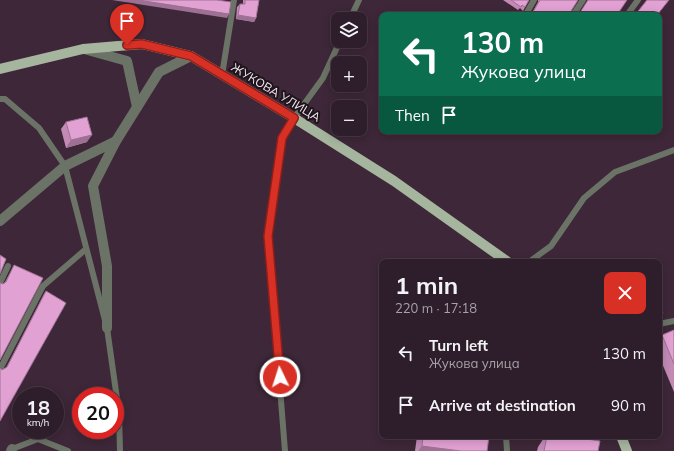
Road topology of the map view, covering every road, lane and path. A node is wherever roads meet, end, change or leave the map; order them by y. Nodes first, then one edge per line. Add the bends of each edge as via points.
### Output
1 (234, 0) edge
2 (359, 0) edge
3 (534, 0) edge
4 (583, 0) edge
5 (638, 0) edge
6 (353, 12) edge
7 (527, 12) edge
8 (575, 12) edge
9 (629, 12) edge
10 (337, 48) edge
11 (83, 49) junction
12 (191, 56) junction
13 (0, 69) edge
14 (222, 75) junction
15 (0, 99) edge
16 (137, 107) junction
17 (294, 118) junction
18 (116, 141) junction
19 (674, 150) edge
20 (65, 166) junction
21 (0, 221) edge
22 (86, 249) junction
23 (498, 258) edge
24 (533, 259) edge
25 (8, 266) dead end
26 (0, 282) edge
27 (674, 321) edge
28 (662, 323) edge
29 (107, 328) junction
30 (0, 369) edge
31 (506, 439) edge
32 (622, 439) edge
33 (12, 450) edge
34 (68, 451) edge
35 (120, 451) edge
36 (285, 451) edge
37 (507, 451) edge
38 (627, 451) edge

1 - 14 lane
2 - 6 lane
3 - 7 lane
4 - 8 lane
5 - 9 lane
10 - 17 lane via 323,78
11 - 12 main road, ЖУКОВА УЛИЦА via 142,44
11 - 13 main road, ЖУКОВА УЛИЦА
11 - 16 street via 127,61
12 - 14 main road, ЖУКОВА УЛИЦА
12 - 16 street via 159,72
14 - 17 main road, ЖУКОВА УЛИЦА
15 - 20 lane via 5,99 39,128
16 - 18 street
17 - 23 main road, ЖУКОВА УЛИЦА via 394,181
17 - 36 lane via 282,138 268,236
18 - 20 street
18 - 29 street via 93,186 107,266
19 - 24 lane via 615,172 584,198 551,246
20 - 21 street
20 - 22 lane
22 - 29 lane
22 - 30 lane via 43,286
25 - 26 lane
27 - 28 lane
29 - 35 lane via 119,413
31 - 37 lane
32 - 38 main road
33 - 34 lane via 38,438

